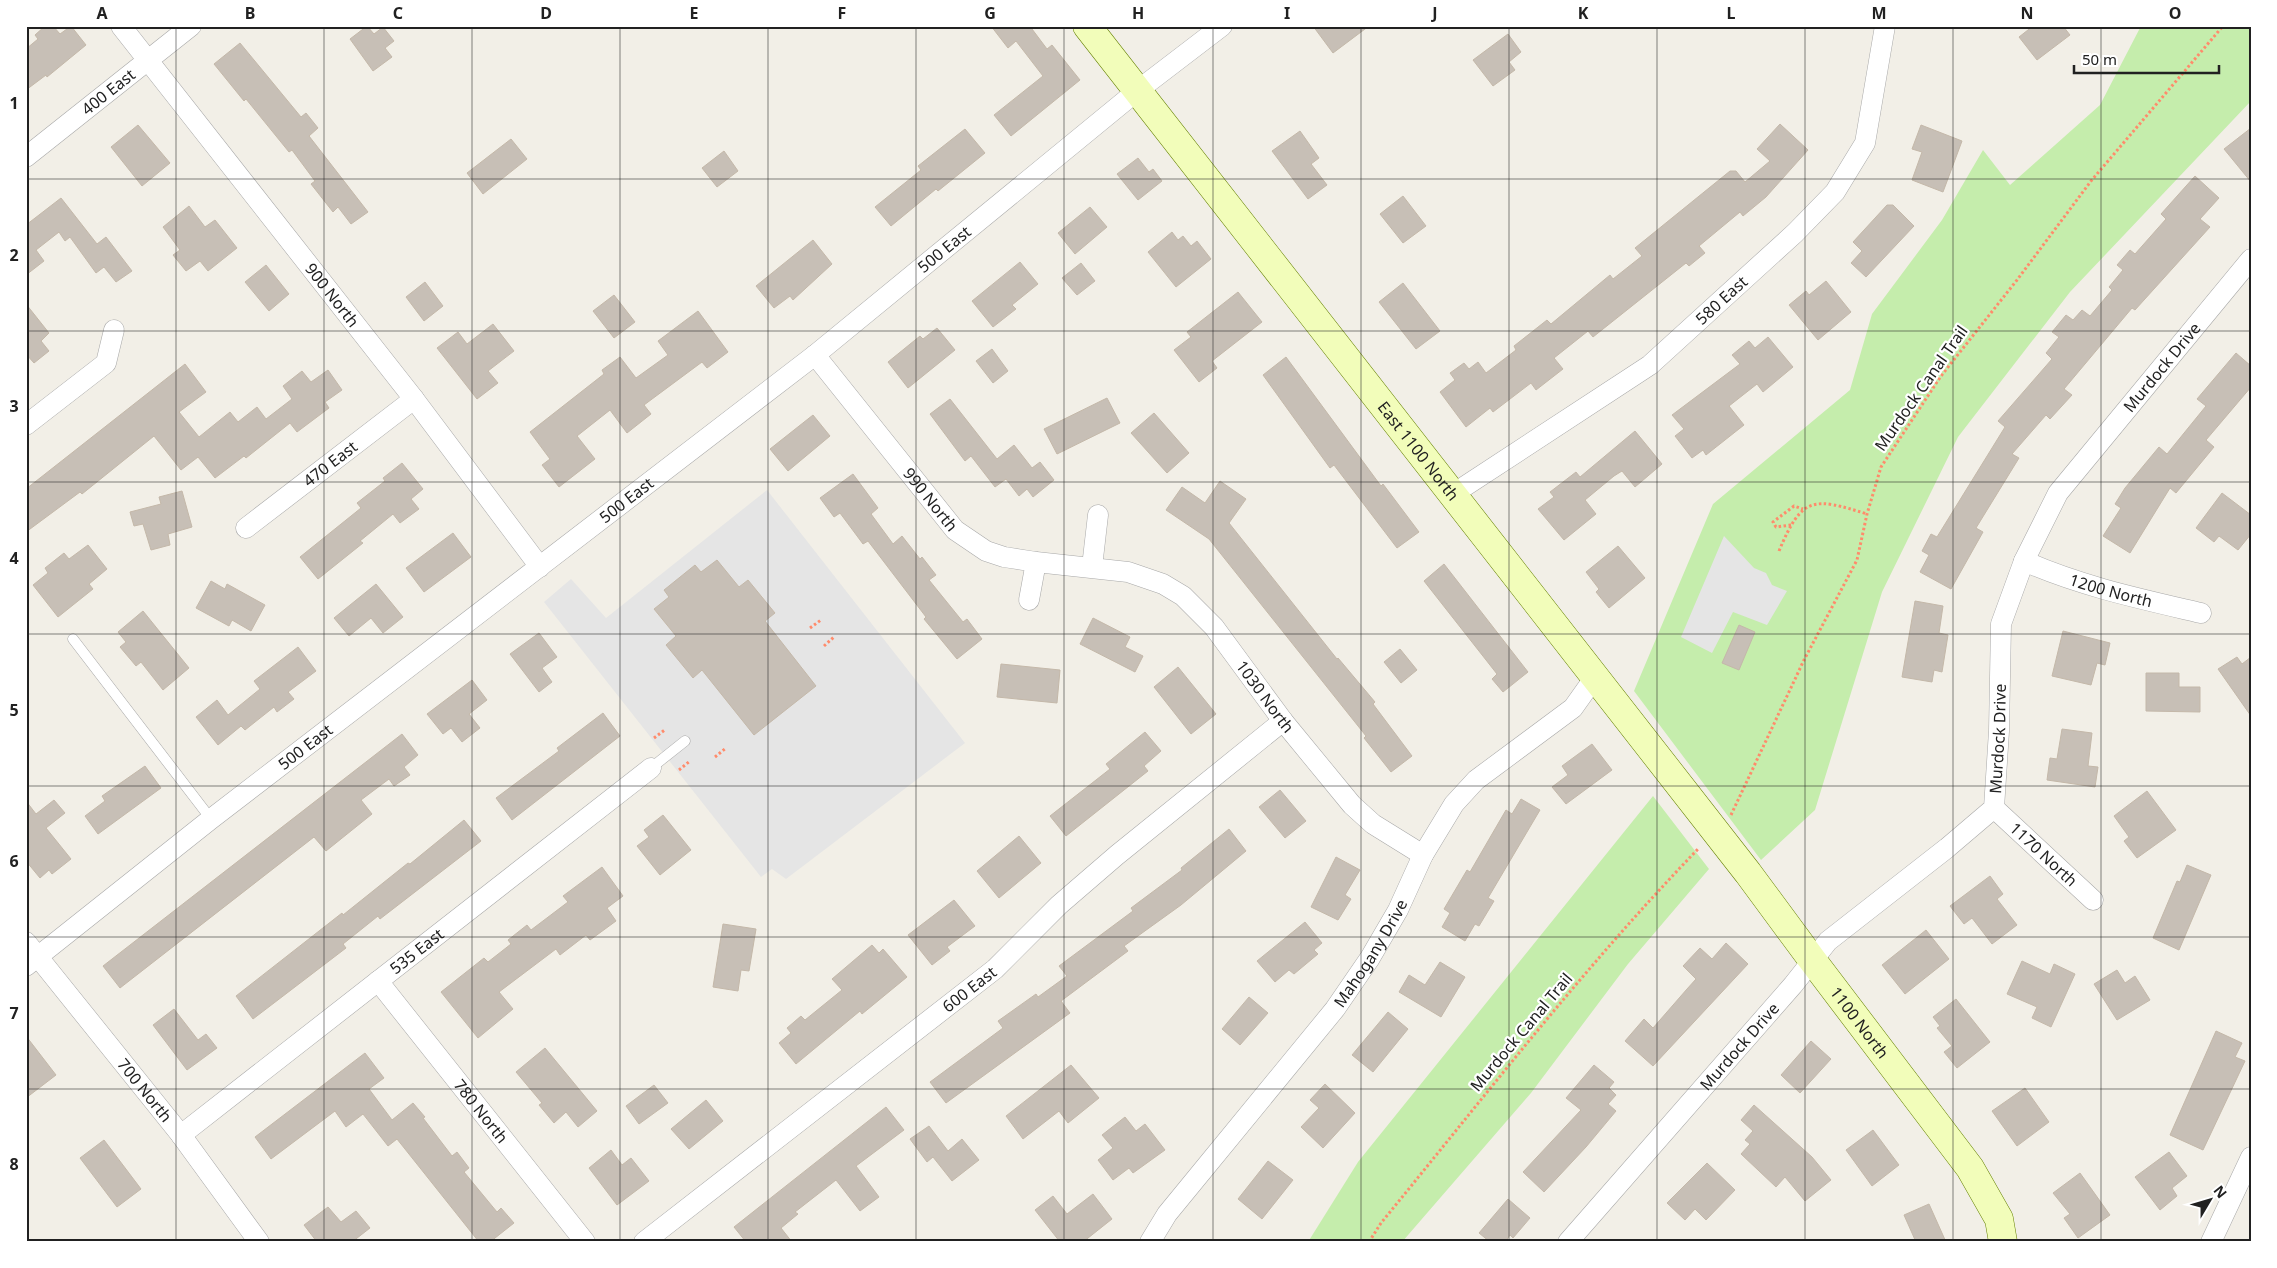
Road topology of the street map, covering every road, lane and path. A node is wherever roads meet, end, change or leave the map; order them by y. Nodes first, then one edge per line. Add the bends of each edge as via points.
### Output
1 (121, 26) edge
2 (191, 26) edge
3 (1087, 26) edge
4 (1222, 26) edge
5 (1885, 26) edge
6 (2222, 26) edge
7 (148, 62) junction
8 (1137, 91) junction
9 (26, 157) edge
10 (2249, 265) edge
11 (114, 330) dead end
12 (815, 355) junction
13 (414, 399) junction
14 (26, 425) edge
15 (1452, 494) junction
16 (1803, 510) junction
17 (1867, 514) junction
18 (1098, 515) dead end
19 (1791, 525) junction
20 (246, 528) dead end
21 (1779, 551) dead end
22 (1036, 562) junction
23 (2024, 562) junction
24 (540, 567) junction
25 (1092, 567) junction
26 (1029, 600) dead end
27 (2201, 613) dead end
28 (821, 620) dead end
29 (810, 628) dead end
30 (835, 636) dead end
31 (73, 639) dead end
32 (824, 646) dead end
33 (1595, 677) junction
34 (1283, 721) junction
35 (666, 729) dead end
36 (654, 738) dead end
37 (685, 741) dead end
38 (726, 748) dead end
39 (715, 757) dead end
40 (690, 761) dead end
41 (652, 768) joint
42 (679, 770) dead end
43 (1994, 808) junction
44 (1699, 812) joint
45 (1731, 816) dead end
46 (212, 819) junction
47 (1701, 846) dead end
48 (1423, 855) junction
49 (2093, 900) dead end
50 (30, 955) edge
51 (1812, 961) junction
52 (378, 981) junction
53 (181, 1135) junction
54 (2251, 1157) edge
55 (259, 1242) edge
56 (585, 1242) edge
57 (644, 1242) edge
58 (1150, 1242) edge
59 (1369, 1242) edge
60 (1568, 1242) edge
61 (2003, 1242) edge
62 (2211, 1242) edge

1 - 7 street, 900 North
2 - 7 street, 400 East
3 - 8 street
4 - 8 street, 500 East
5 - 15 street, 580 East via 1866,143 1835,192 1650,365
6 - 17 path, Murdock Canal Trail via 2091,181 1941,376 1881,466
7 - 9 street, 400 East
7 - 13 street, 900 North
8 - 12 street, 500 East
8 - 15 street, East 1100 North
10 - 23 street, Murdock Drive via 2058,493
11 - 14 street via 106,364
12 - 22 street, 990 North via 955,530 986,551
12 - 24 street, 500 East
13 - 20 street, 470 East
13 - 24 street, 900 North
15 - 33 street, East 1100 North
16 - 17 path via 1812,504 1833,503
16 - 19 path
16 - 19 path via 1794,506 1773,522 1776,527
17 - 45 path, Murdock Canal Trail via 1857,560 1804,660
18 - 25 street
19 - 21 path
22 - 25 street, 990 North
22 - 26 street
23 - 27 street, 1200 North via 2112,591
23 - 43 street, Murdock Drive via 2001,624 2000,731
24 - 46 street, 500 East
25 - 34 street, 1030 North via 1143,576 1183,596 1214,627
28 - 29 path
30 - 32 path
31 - 46 lane
33 - 44 street, East 1100 North
33 - 48 street, Mahogany Drive via 1573,708 1471,786 1454,804
34 - 48 street, 1030 North via 1352,806 1373,824
34 - 57 street, 600 East via 1124,849 1059,905 995,969
35 - 36 path
37 - 41 lane
38 - 39 path
40 - 42 path
41 - 52 street, 535 East
43 - 49 street, 1170 North
43 - 51 street, Murdock Drive via 1828,941
44 - 51 street, 1100 North
46 - 50 street, 500 East
47 - 59 path, Murdock Canal Trail via 1559,1006 1381,1223
48 - 58 street, Mahogany Drive via 1398,910 1335,1009 1167,1214
50 - 53 street, 700 North
51 - 60 street, Murdock Drive
51 - 61 street, 1100 North via 1970,1168 1999,1219
52 - 53 street, 535 East
52 - 56 street, 780 North
53 - 55 street, 700 North
54 - 62 street

